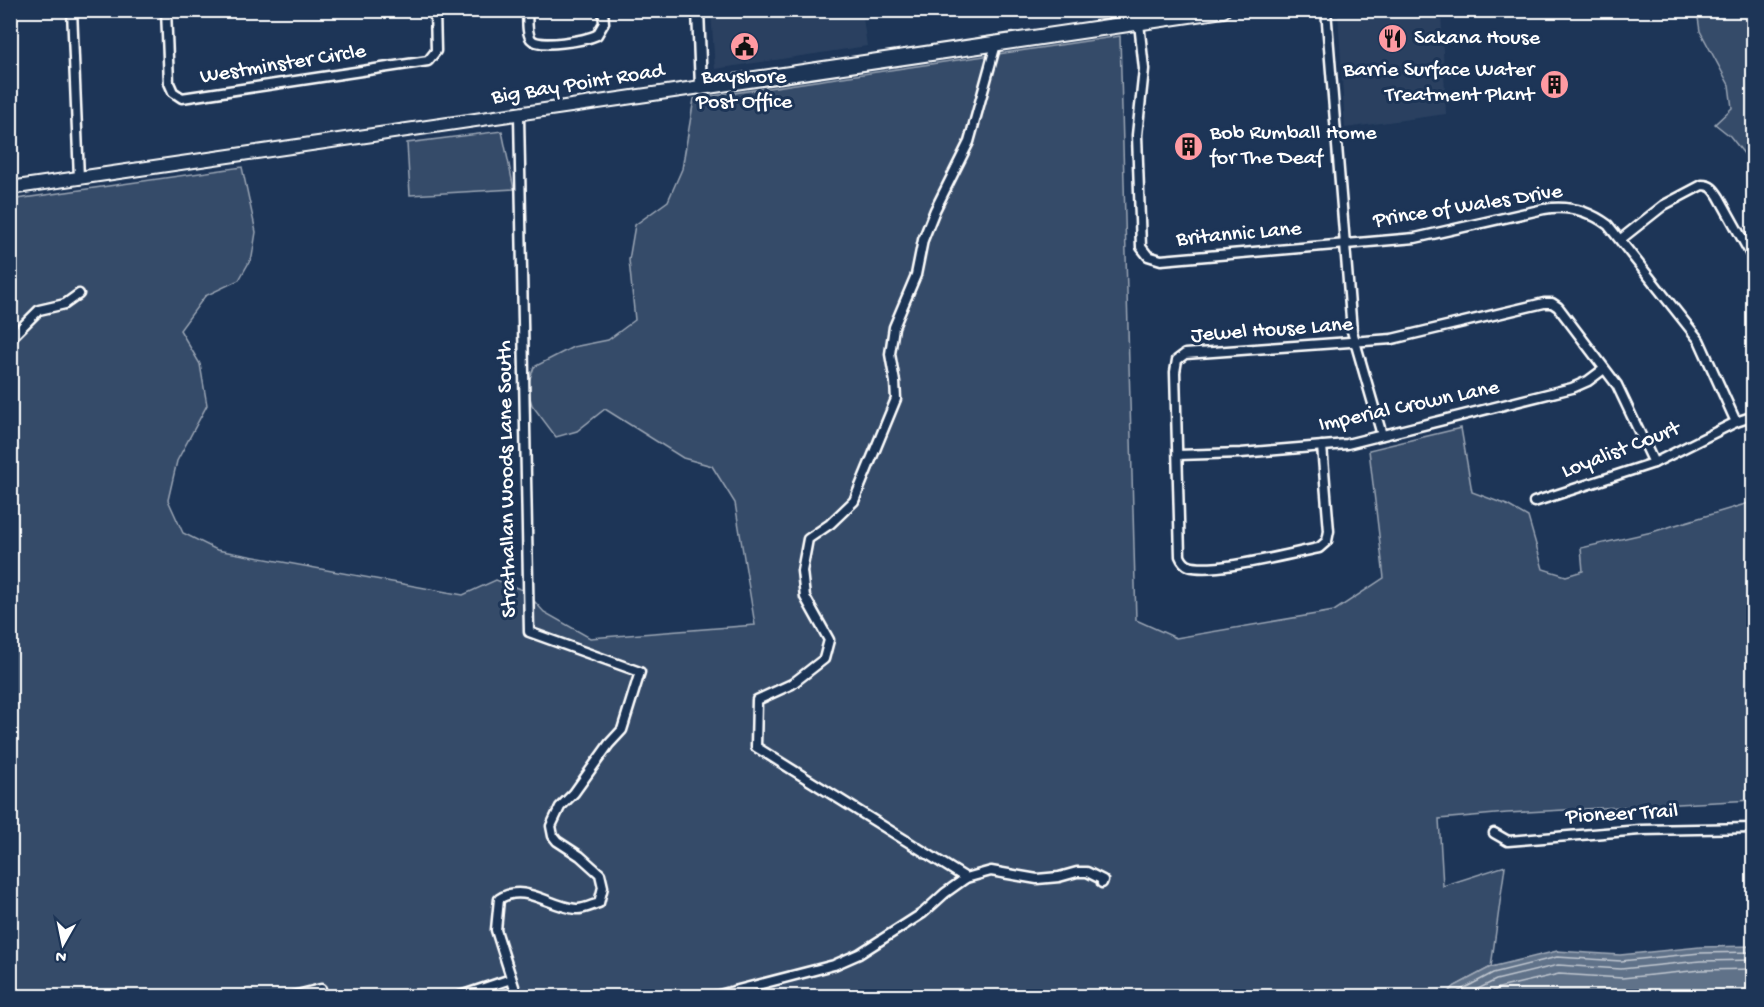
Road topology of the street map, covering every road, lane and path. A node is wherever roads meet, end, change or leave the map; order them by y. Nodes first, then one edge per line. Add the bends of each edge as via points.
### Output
1 (72, 10) edge
2 (166, 10) edge
3 (435, 10) edge
4 (527, 10) edge
5 (603, 10) edge
6 (698, 10) edge
7 (1223, 10) edge
8 (1326, 10) edge
9 (1138, 23) junction
10 (996, 44) junction
11 (701, 87) junction
12 (519, 115) junction
13 (79, 178) junction
14 (10, 188) edge
15 (1621, 239) junction
16 (1345, 244) junction
17 (1754, 260) edge
18 (79, 294) dead end
19 (10, 339) edge
20 (1354, 343) junction
21 (1604, 369) junction
22 (1754, 416) edge
23 (1736, 422) junction
24 (1382, 435) junction
25 (1322, 446) junction
26 (1178, 455) junction
27 (1654, 463) junction
28 (1534, 502) dead end
29 (1754, 828) edge
30 (1494, 833) dead end
31 (966, 878) junction
32 (1102, 883) dead end
33 (511, 979) junction
34 (321, 989) dead end
35 (293, 996) edge
36 (460, 996) edge
37 (517, 996) edge
38 (715, 996) edge

1 - 13 street
2 - 3 street, Westminster Circle via 169,83 182,98 428,61 436,51
4 - 5 street via 532,40 545,44 597,35 604,23
6 - 11 street
7 - 9 main road, Big Bay Point Road
8 - 16 street
9 - 10 main road, Big Bay Point Road
9 - 16 street, Britannic Lane via 1144,69 1137,128 1141,247 1148,256 1161,260
10 - 11 main road, Big Bay Point Road
10 - 31 street via 969,142 931,220 916,275 894,327 890,354 896,399 854,501 808,539 802,571 805,597 829,640 824,659 792,684 757,700 756,747
11 - 12 main road, Big Bay Point Road
12 - 13 main road, Big Bay Point Road
12 - 33 street, Strathallan Woods Lane South via 530,632 640,672 622,730 560,807 551,826 557,841 600,873 603,887 599,903 579,910 521,892 499,899 496,930
13 - 14 main road, Big Bay Point Road
15 - 16 street, Prince of Wales Drive via 1598,217 1577,209 1555,207 1415,238
15 - 17 street via 1664,205 1707,185 1713,187
15 - 23 street, Prince of Wales Drive via 1701,344
16 - 20 street
18 - 19 street via 65,304 39,310
20 - 21 street, Jewel House Lane via 1392,339 1552,303
20 - 24 street
20 - 26 street, Jewel House Lane via 1180,357 1175,372
21 - 24 street, Imperial Crown Lane via 1572,388
21 - 27 street, Jewel House Lane via 1617,385
22 - 23 street, Loyalist Court
23 - 27 street, Loyalist Court
24 - 25 street, Imperial Crown Lane
25 - 26 street, Imperial Crown Lane
25 - 26 street, Jewel House Lane via 1327,541 1318,548 1218,566 1190,566 1180,556
27 - 28 street, Loyalist Court
29 - 30 street, Pioneer Trail via 1640,830 1508,841
31 - 32 street via 991,871 1037,879 1087,872 1103,880
31 - 38 street via 923,913 859,954 834,965
33 - 36 street
33 - 37 street, Strathallan Woods Lane South
34 - 35 street

